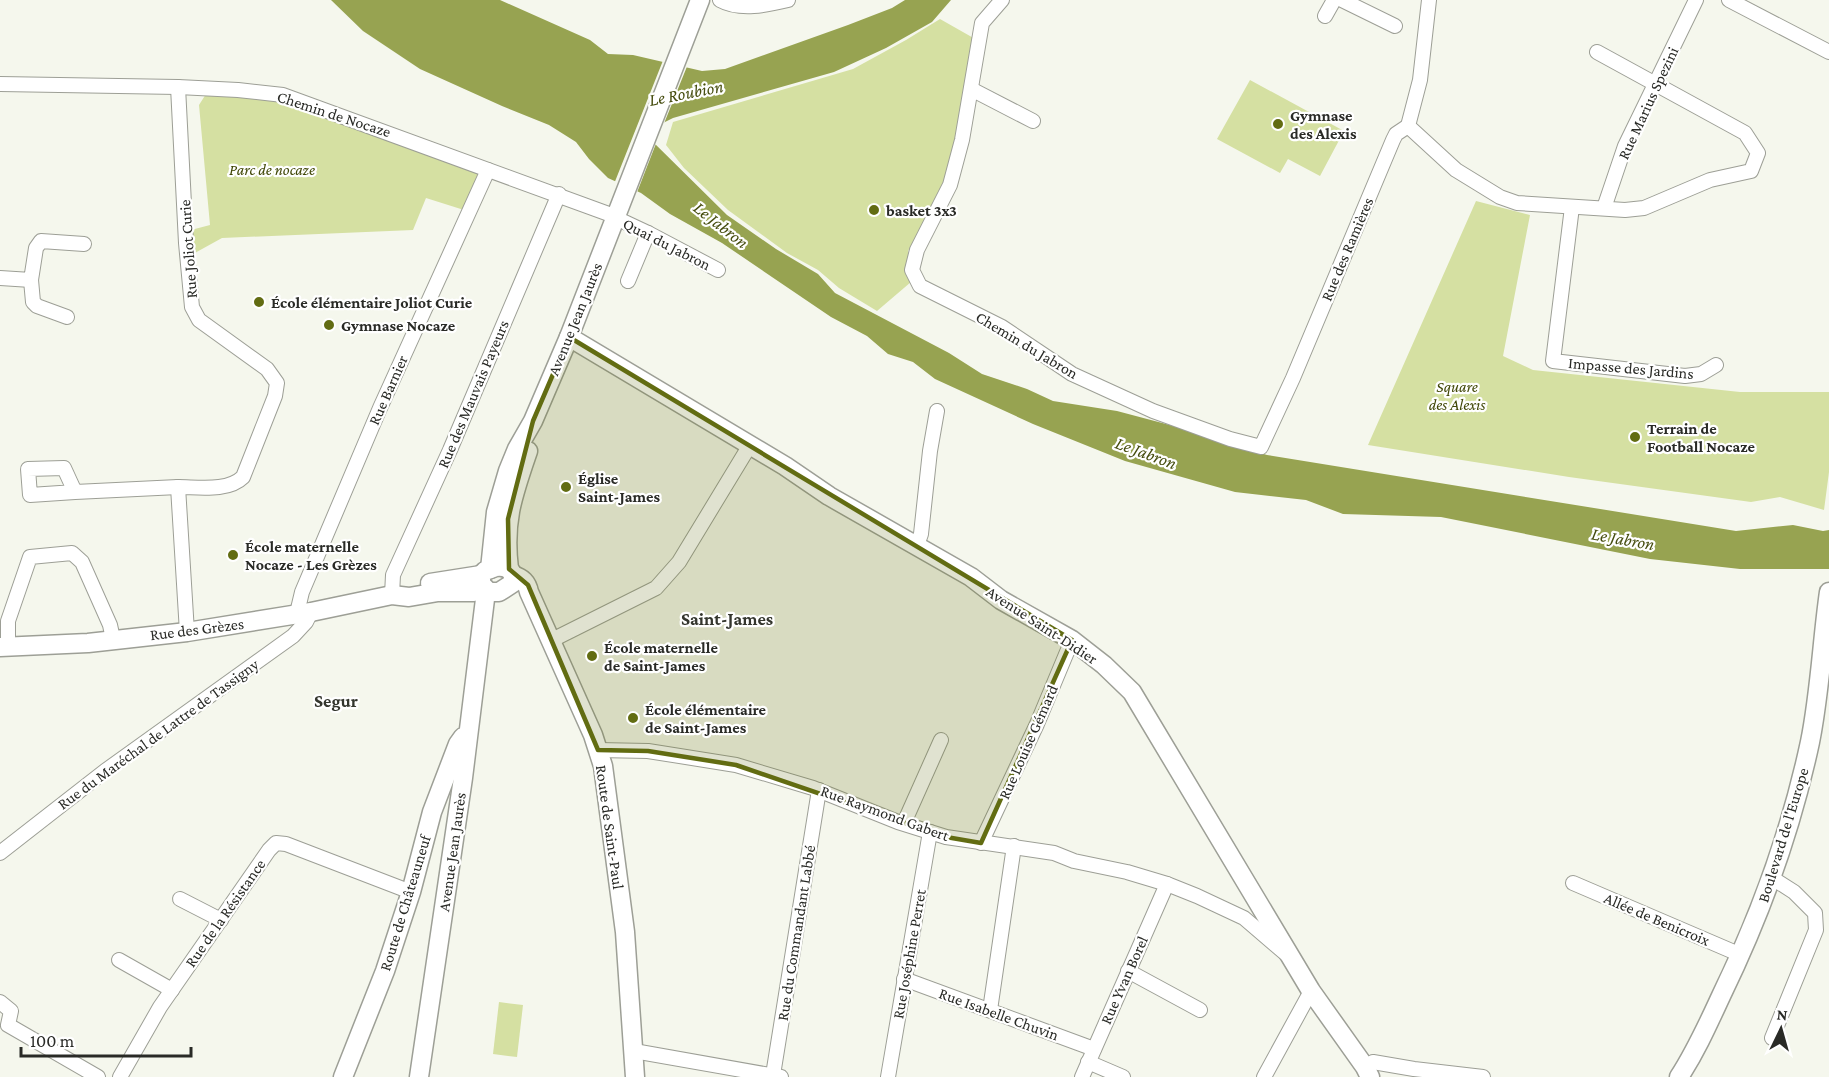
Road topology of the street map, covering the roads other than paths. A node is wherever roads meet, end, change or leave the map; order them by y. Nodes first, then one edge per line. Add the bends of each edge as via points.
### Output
1 (720, 0) edge
2 (788, 0) edge
3 (1002, 0) edge
4 (1334, 0) edge
5 (1342, 0) edge
6 (1429, 0) edge
7 (1696, 0) edge
8 (1729, 0) edge
9 (697, 8) edge
10 (1325, 16) dead end
11 (1395, 26) dead end
12 (1598, 52) dead end
13 (1829, 52) edge
14 (0, 84) edge
15 (1656, 85) junction
16 (178, 87) junction
17 (971, 90) junction
18 (1033, 121) dead end
19 (1408, 126) junction
20 (488, 170) junction
21 (559, 194) junction
22 (1572, 207) junction
23 (1604, 208) junction
24 (619, 211) junction
25 (648, 233) junction
26 (84, 244) dead end
27 (718, 270) dead end
28 (0, 278) edge
29 (31, 280) junction
30 (628, 281) dead end
31 (67, 317) dead end
32 (569, 337) junction
33 (1716, 365) dead end
34 (937, 411) dead end
35 (750, 446) junction
36 (1261, 447) joint
37 (178, 488) junction
38 (75, 492) dead end
39 (917, 545) junction
40 (496, 581) junction
41 (392, 595) junction
42 (1828, 596) edge
43 (304, 613) junction
44 (187, 632) junction
45 (113, 639) junction
46 (1072, 640) junction
47 (550, 641) junction
48 (4, 647) edge
49 (468, 731) junction
50 (941, 740) dead end
51 (598, 750) junction
52 (819, 790) junction
53 (904, 823) junction
54 (930, 832) junction
55 (981, 843) junction
56 (1014, 846) junction
57 (0, 853) edge
58 (1772, 878) junction
59 (1573, 883) dead end
60 (1167, 884) junction
61 (411, 892) junction
62 (180, 899) dead end
63 (1244, 918) junction
64 (220, 920) junction
65 (1271, 924) junction
66 (1741, 955) junction
67 (1292, 958) junction
68 (118, 960) dead end
69 (1128, 971) junction
70 (904, 979) junction
71 (172, 990) junction
72 (1311, 991) junction
73 (0, 1002) edge
74 (990, 1010) junction
75 (1200, 1010) dead end
76 (1772, 1038) dead end
77 (634, 1051) junction
78 (1091, 1056) junction
79 (1692, 1058) junction
80 (1367, 1072) edge
81 (777, 1076) edge
82 (98, 1077) edge
83 (120, 1077) edge
84 (343, 1077) edge
85 (419, 1077) edge
86 (635, 1077) edge
87 (888, 1077) edge
88 (1082, 1077) edge
89 (1123, 1077) edge
90 (1264, 1077) edge
91 (1483, 1077) edge
92 (1679, 1077) edge
93 (1687, 1077) edge

1 - 2 street via 749,6
3 - 17 street, Chemin du Jabron via 982,24
4 - 10 street
5 - 11 street
6 - 19 street via 1420,80
7 - 15 street, Rue Marius Spezini
8 - 13 street
9 - 24 street, Avenue Jean Jaurès
12 - 15 street
14 - 16 street, Chemin de Nocaze
15 - 23 street, Rue Marius Spezini via 1625,146
15 - 23 street via 1745,133 1758,153 1751,171 1710,180 1644,208
16 - 20 street, Chemin de Nocaze via 283,95
16 - 37 street, Rue Joliot Curie via 192,307 199,320 267,369 277,383 243,477 228,486
17 - 18 street
17 - 36 street, Chemin du Jabron via 950,185 917,250 912,270 920,286 1002,327 1072,374 1152,411 1230,440
19 - 22 street via 1456,170 1500,197 1517,203
19 - 36 street, Rue des Ramières via 1393,140
20 - 21 street, Chemin de Nocaze
20 - 43 street, Rue Barnier via 302,592
21 - 24 street, Chemin de Nocaze
21 - 41 street, Rue des Mauvais Payeurs via 393,575
22 - 23 street
22 - 33 street, Impasse des Jardins via 1553,361 1685,376 1701,374
24 - 25 street, Quai du Jabron
24 - 32 street, Avenue Jean Jaurès
25 - 27 street, Quai du Jabron
25 - 30 street
26 - 29 street via 42,241 36,248
28 - 29 street
29 - 31 street via 33,302
32 - 35 street, Avenue Saint-Didier
32 - 40 street, Avenue Jean Jaurès via 533,421
34 - 39 street
35 - 39 street, Avenue Saint-Didier
35 - 47 street via 679,562 656,588
37 - 38 street
37 - 44 street
39 - 46 street, Avenue Saint-Didier via 971,577 1000,600
40 - 41 street, Rue des Grèzes via 474,592
40 - 47 street, Route de Saint-Paul via 521,578 528,585
40 - 49 street, Avenue Jean Jaurès via 483,626
41 - 43 street, Rue des Grèzes
42 - 58 street, Boulevard de l'Europe via 1810,740
43 - 44 street, Rue des Grèzes
43 - 57 street, Rue du Maréchal de Lattre de Tassigny via 306,622 293,636 105,771
44 - 45 street, Rue des Grèzes
45 - 48 street, Rue des Grèzes
45 - 48 street via 82,562 72,553 30,557 8,621
46 - 55 street, Rue Louise Gémard
46 - 65 street, Avenue Saint-Didier via 1132,692
47 - 51 street, Route de Saint-Paul
49 - 61 street, Route de Châteauneuf via 458,744 432,812
49 - 85 street, Avenue Jean Jaurès
50 - 53 street
51 - 52 street, Rue Raymond Gabert via 648,751 736,765
51 - 77 street, Route de Saint-Paul via 625,932
52 - 53 street, Rue Raymond Gabert
52 - 81 street, Rue du Commandant Labbé
53 - 54 street, Rue Raymond Gabert
54 - 55 street, Rue Raymond Gabert
54 - 70 street, Rue Joséphine Perret
55 - 56 street, Rue Raymond Gabert
56 - 60 street, Rue Raymond Gabert
56 - 74 street
58 - 66 street, Boulevard de l'Europe
58 - 76 street via 1794,892 1815,913 1816,930
59 - 66 street, Allée de Benicroix
60 - 63 street, Rue Raymond Gabert
60 - 69 street, Rue Yvan Borel
61 - 64 street, Rue de la Résistance via 276,843
61 - 84 street, Route de Châteauneuf
62 - 64 street
63 - 65 street
63 - 67 street, Rue Raymond Gabert
64 - 71 street, Rue de la Résistance
65 - 67 street, Avenue Saint-Didier
66 - 79 street, Boulevard de l'Europe
67 - 72 street, Avenue Saint-Didier
68 - 71 street
69 - 75 street
69 - 78 street, Rue Yvan Borel
70 - 74 street, Rue Isabelle Chuvin
70 - 87 street, Rue Joséphine Perret
71 - 83 street, Rue de la Résistance
72 - 80 street, Avenue Saint-Didier
72 - 90 street
73 - 82 street via 11,1011 8,1025
74 - 78 street, Rue Isabelle Chuvin
77 - 81 street
77 - 86 street, Route de Saint-Paul
78 - 88 street, Rue Yvan Borel
78 - 89 street, Rue Isabelle Chuvin
79 - 92 street, Boulevard de l'Europe
79 - 93 street, Boulevard de l'Europe
80 - 91 street via 1373,1062

